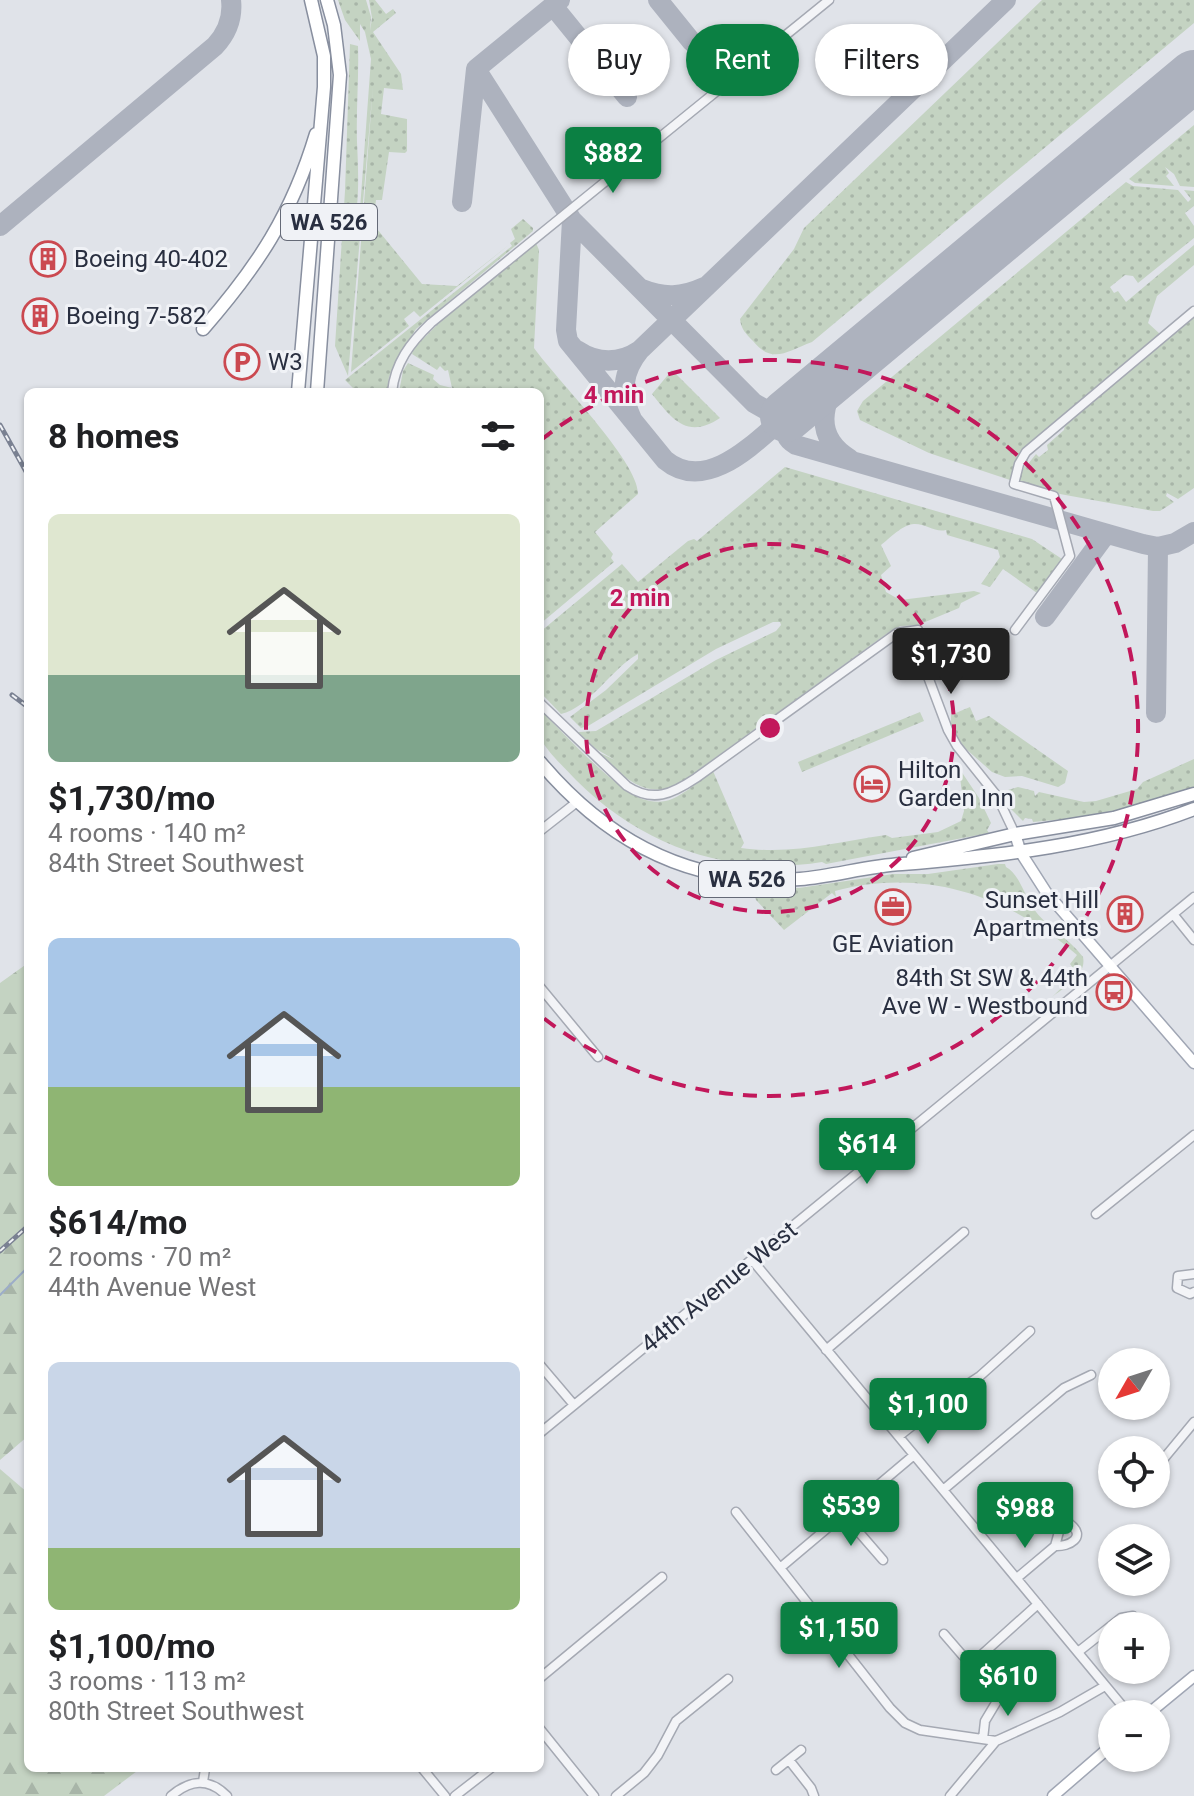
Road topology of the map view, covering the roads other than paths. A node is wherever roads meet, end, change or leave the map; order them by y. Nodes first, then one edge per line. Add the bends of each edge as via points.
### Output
1 (311, 0) edge
2 (327, 0) edge
3 (829, 0) edge
4 (322, 115) junction
5 (1194, 311) edge
6 (203, 329) dead end
7 (298, 388) edge
8 (317, 388) edge
9 (392, 388) edge
10 (1015, 630) dead end
11 (544, 707) edge
12 (544, 766) edge
13 (1194, 794) edge
14 (577, 802) junction
15 (1194, 809) edge
16 (544, 828) edge
17 (1015, 834) junction
18 (1021, 853) junction
19 (887, 865) junction
20 (1194, 897) edge
21 (1173, 914) junction
22 (1194, 940) edge
23 (1110, 964) junction
24 (544, 992) edge
25 (598, 1057) dead end
26 (1194, 1063) edge
27 (1194, 1135) edge
28 (1096, 1214) dead end
29 (964, 1232) dead end
30 (753, 1261) junction
31 (1194, 1274) edge
32 (1194, 1292) edge
33 (1030, 1331) dead end
34 (826, 1350) junction
35 (544, 1370) edge
36 (1091, 1375) dead end
37 (574, 1405) junction
38 (1194, 1422) edge
39 (544, 1430) edge
40 (899, 1436) junction
41 (1170, 1451) edge
42 (914, 1455) junction
43 (943, 1490) junction
44 (736, 1512) dead end
45 (844, 1515) junction
46 (1055, 1546) dead end
47 (883, 1560) dead end
48 (780, 1568) junction
49 (662, 1577) dead end
50 (1017, 1578) junction
51 (1038, 1604) junction
52 (944, 1634) dead end
53 (1098, 1638) edge
54 (1078, 1652) junction
55 (544, 1675) edge
56 (1194, 1676) edge
57 (728, 1679) dead end
58 (1105, 1686) junction
59 (1003, 1691) dead end
60 (1117, 1700) edge
61 (1165, 1700) edge
62 (544, 1734) edge
63 (983, 1739) junction
64 (996, 1741) junction
65 (801, 1750) dead end
66 (1098, 1757) edge
67 (789, 1760) junction
68 (776, 1770) dead end
69 (205, 1772) edge
70 (425, 1772) edge
71 (486, 1772) edge
72 (203, 1782) junction
73 (171, 1796) edge
74 (227, 1796) edge
75 (445, 1796) edge
76 (455, 1796) edge
77 (594, 1796) edge
78 (616, 1796) edge
79 (814, 1796) edge
80 (950, 1796) edge
81 (1053, 1796) edge

1 - 4 highway, WA 526 via 324,56
2 - 8 highway, WA 526 via 340,75
3 - 9 street via 431,323 404,354
4 - 6 highway via 304,175 283,220 254,267
4 - 7 highway, WA 526
5 - 10 street via 1020,461 1014,484 1054,496 1070,556
11 - 17 street via 627,786 637,792 670,794 897,633 918,630 924,666 948,730 997,796
12 - 14 highway, WA 526
13 - 17 highway via 1114,818
14 - 16 street
14 - 19 highway, WA 526 via 647,851 734,877 802,879
15 - 18 highway via 1123,833
17 - 18 main road
17 - 19 highway, WA 526
18 - 19 highway, WA 526
18 - 23 main road via 1053,901
20 - 21 street, 44th Avenue West
21 - 22 street
21 - 23 street, 44th Avenue West
23 - 26 main road
23 - 30 street, 44th Avenue West
24 - 25 street
27 - 28 street
29 - 34 street
30 - 34 street
30 - 37 street, 44th Avenue West
31 - 32 street via 1176,1279 1177,1288
33 - 40 street
34 - 40 street
35 - 37 street
36 - 43 street via 1064,1388
37 - 39 street, 44th Avenue West
38 - 41 street
40 - 42 street
42 - 43 street
42 - 45 street
43 - 50 street
44 - 48 street
45 - 47 street
45 - 48 street
46 - 50 street
48 - 63 street via 905,1723
49 - 55 street
50 - 51 street
51 - 52 street via 978,1658 963,1656
51 - 54 street
53 - 54 street
54 - 58 street
56 - 61 main road
57 - 78 street via 676,1721 644,1773
58 - 60 street
58 - 64 street
59 - 63 street via 985,1721
62 - 77 street
63 - 64 street
64 - 80 street
65 - 67 street
66 - 81 main road
67 - 68 street
67 - 79 street
69 - 72 street
70 - 75 street
71 - 76 street
72 - 73 street
72 - 74 street

